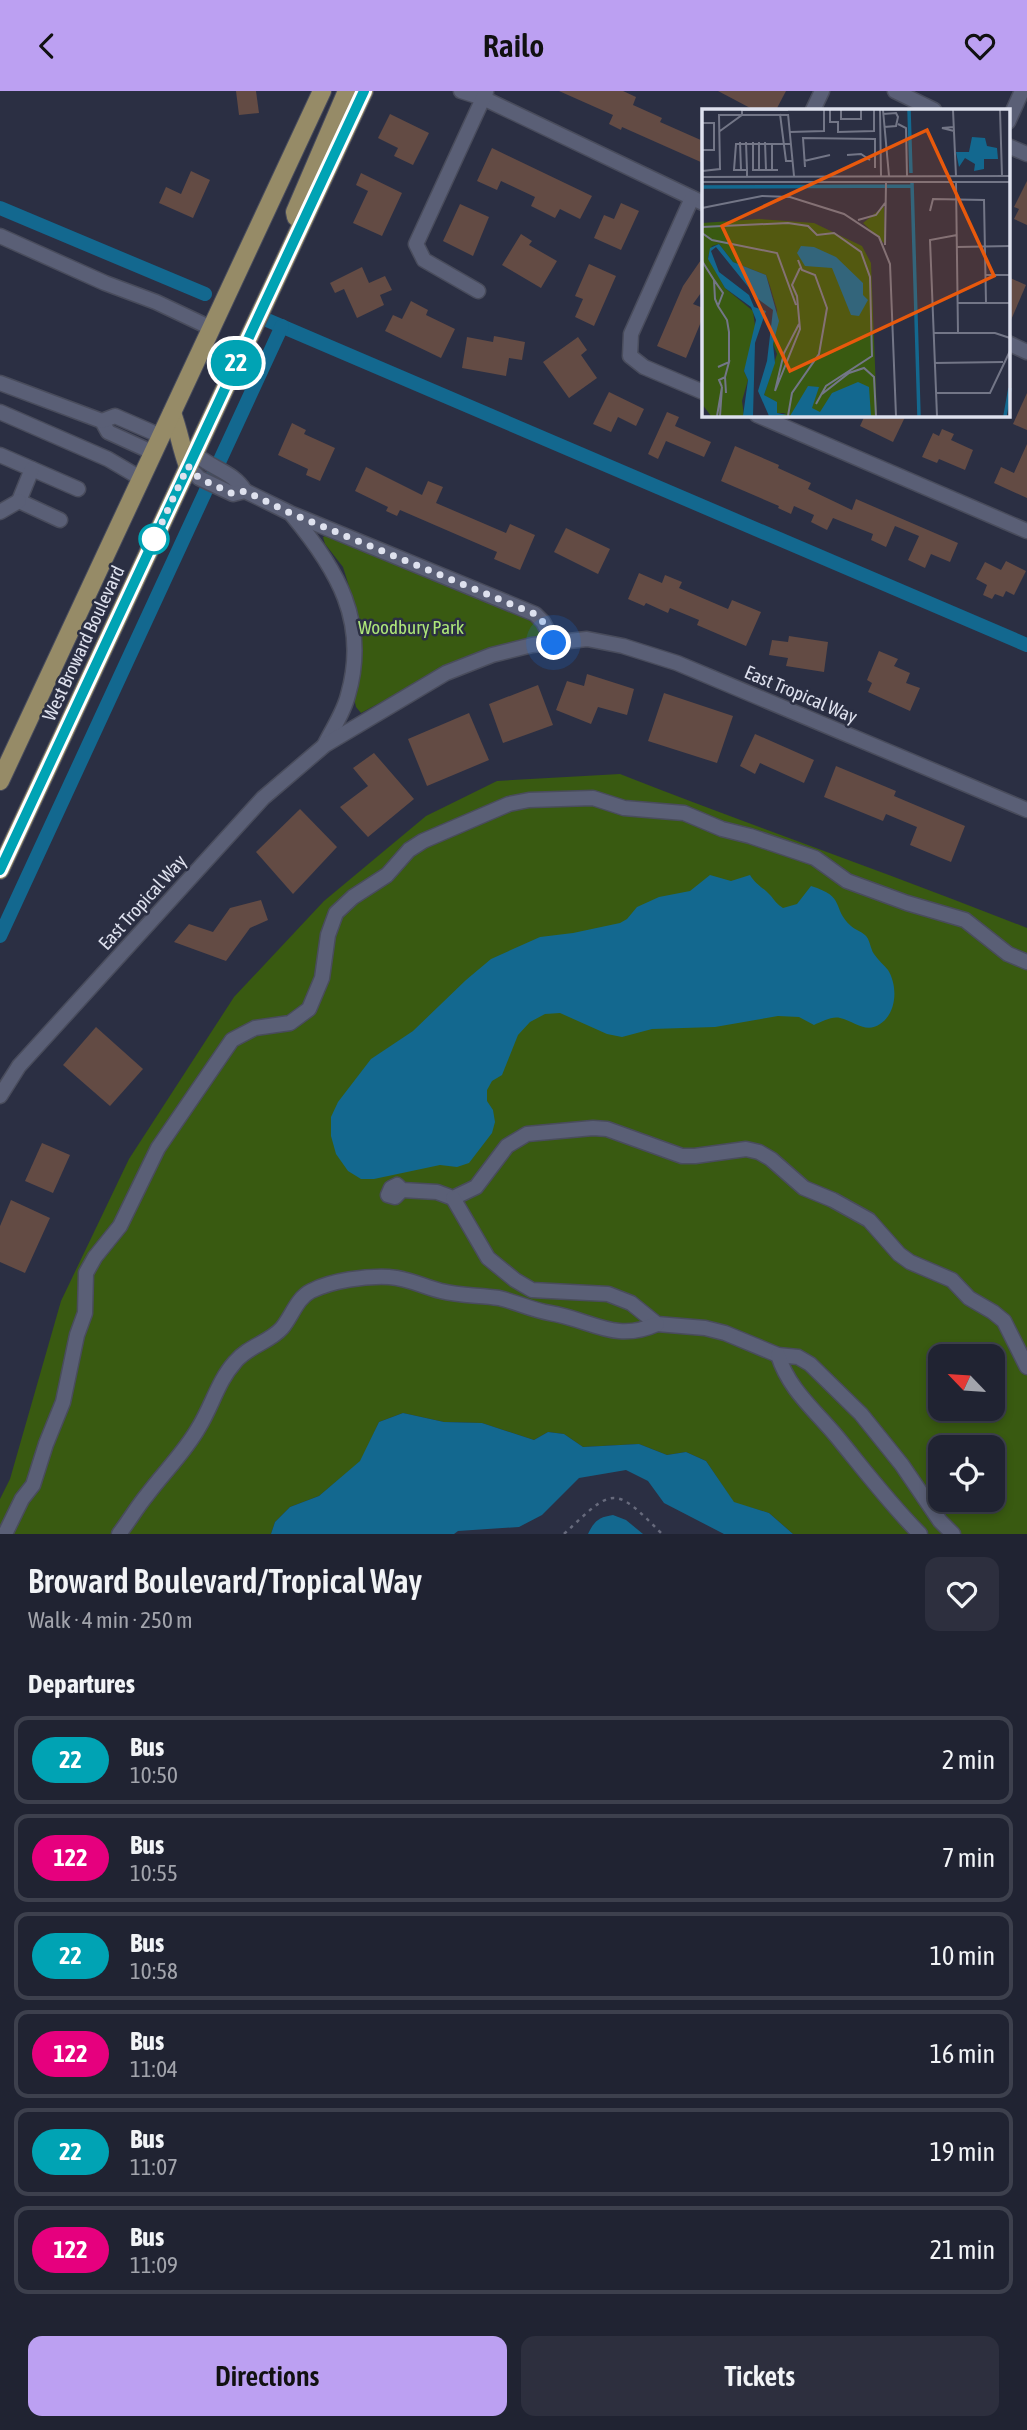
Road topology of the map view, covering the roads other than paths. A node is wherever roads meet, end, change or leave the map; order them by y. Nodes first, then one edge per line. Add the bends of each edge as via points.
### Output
1 (322, 91) edge
2 (347, 91) edge
3 (364, 91) edge
4 (461, 91) edge
5 (822, 91) edge
6 (894, 91) edge
7 (1022, 91) edge
8 (484, 95) edge
9 (813, 109) edge
10 (932, 109) edge
11 (1010, 118) edge
12 (1010, 147) edge
13 (1027, 155) edge
14 (698, 201) edge
15 (299, 230) junction
16 (0, 236) edge
17 (478, 291) dead end
18 (211, 328) junction
19 (1010, 344) edge
20 (1027, 352) edge
21 (0, 383) edge
22 (702, 392) edge
23 (0, 412) edge
24 (172, 413) junction
25 (762, 417) edge
26 (102, 421) junction
27 (161, 436) junction
28 (154, 453) junction
29 (0, 455) edge
30 (197, 465) junction
31 (32, 469) junction
32 (142, 479) junction
33 (78, 489) dead end
34 (19, 501) junction
35 (0, 512) edge
36 (290, 513) junction
37 (60, 520) dead end
38 (1027, 531) edge
39 (554, 643) junction
40 (325, 745) junction
41 (0, 781) edge
42 (1027, 810) edge
43 (0, 870) edge
44 (1027, 962) edge
45 (0, 1096) edge
46 (402, 1190) dead end
47 (453, 1198) junction
48 (657, 1324) junction
49 (778, 1355) junction
50 (1027, 1367) edge
51 (5, 1534) edge
52 (119, 1534) edge
53 (920, 1534) edge
54 (953, 1534) edge

1 - 18 main road, West Broward Boulevard
2 - 15 main road via 295,212
3 - 15 main road, West Broward Boulevard
4 - 8 street
5 - 9 street
6 - 10 street
7 - 11 street
8 - 14 street
8 - 17 street via 416,244 424,260
12 - 13 street
14 - 22 street via 631,334 630,356 644,367
15 - 30 main road, West Broward Boulevard
16 - 18 street
18 - 24 main road, West Broward Boulevard
19 - 20 street
21 - 26 street
23 - 32 street via 108,459
24 - 27 main road, West Broward Boulevard
24 - 30 main road via 179,446
25 - 38 street
26 - 27 street via 115,416
26 - 28 street via 108,432
27 - 28 main road, West Broward Boulevard
28 - 32 main road, West Broward Boulevard
29 - 31 street
30 - 36 street, East Tropical Way
30 - 43 main road, West Broward Boulevard
31 - 33 street
31 - 34 street
32 - 41 main road, West Broward Boulevard
34 - 35 street
34 - 37 street
36 - 39 street, East Tropical Way via 535,614
36 - 40 street, East Tropical Way via 321,549 352,613 355,654 348,696
39 - 40 street, East Tropical Way via 492,655 446,673
39 - 42 street, East Tropical Way via 587,639 677,663
40 - 45 street, East Tropical Way via 263,798 19,1066
44 - 51 street via 1008,954 965,920 847,881 815,858 684,813 624,808 593,798 529,800 423,841 337,913 328,935 322,978 309,1009 290,1023 255,1028 232,1040 158,1148 120,1226 86,1273 85,1313 63,1402 33,1485
46 - 47 street
47 - 48 street via 488,1258 515,1280 540,1292 619,1297
47 - 50 street via 476,1187 506,1146 527,1134 607,1129 682,1156 746,1149 759,1152 804,1188 869,1220 899,1254 952,1280 993,1312 1004,1321
48 - 49 street via 725,1333
48 - 52 street via 641,1332 611,1331 503,1299 443,1291 392,1277 350,1280 309,1292 282,1328 235,1361 198,1429
49 - 53 street via 788,1381
49 - 54 street via 799,1357 810,1364 861,1414

